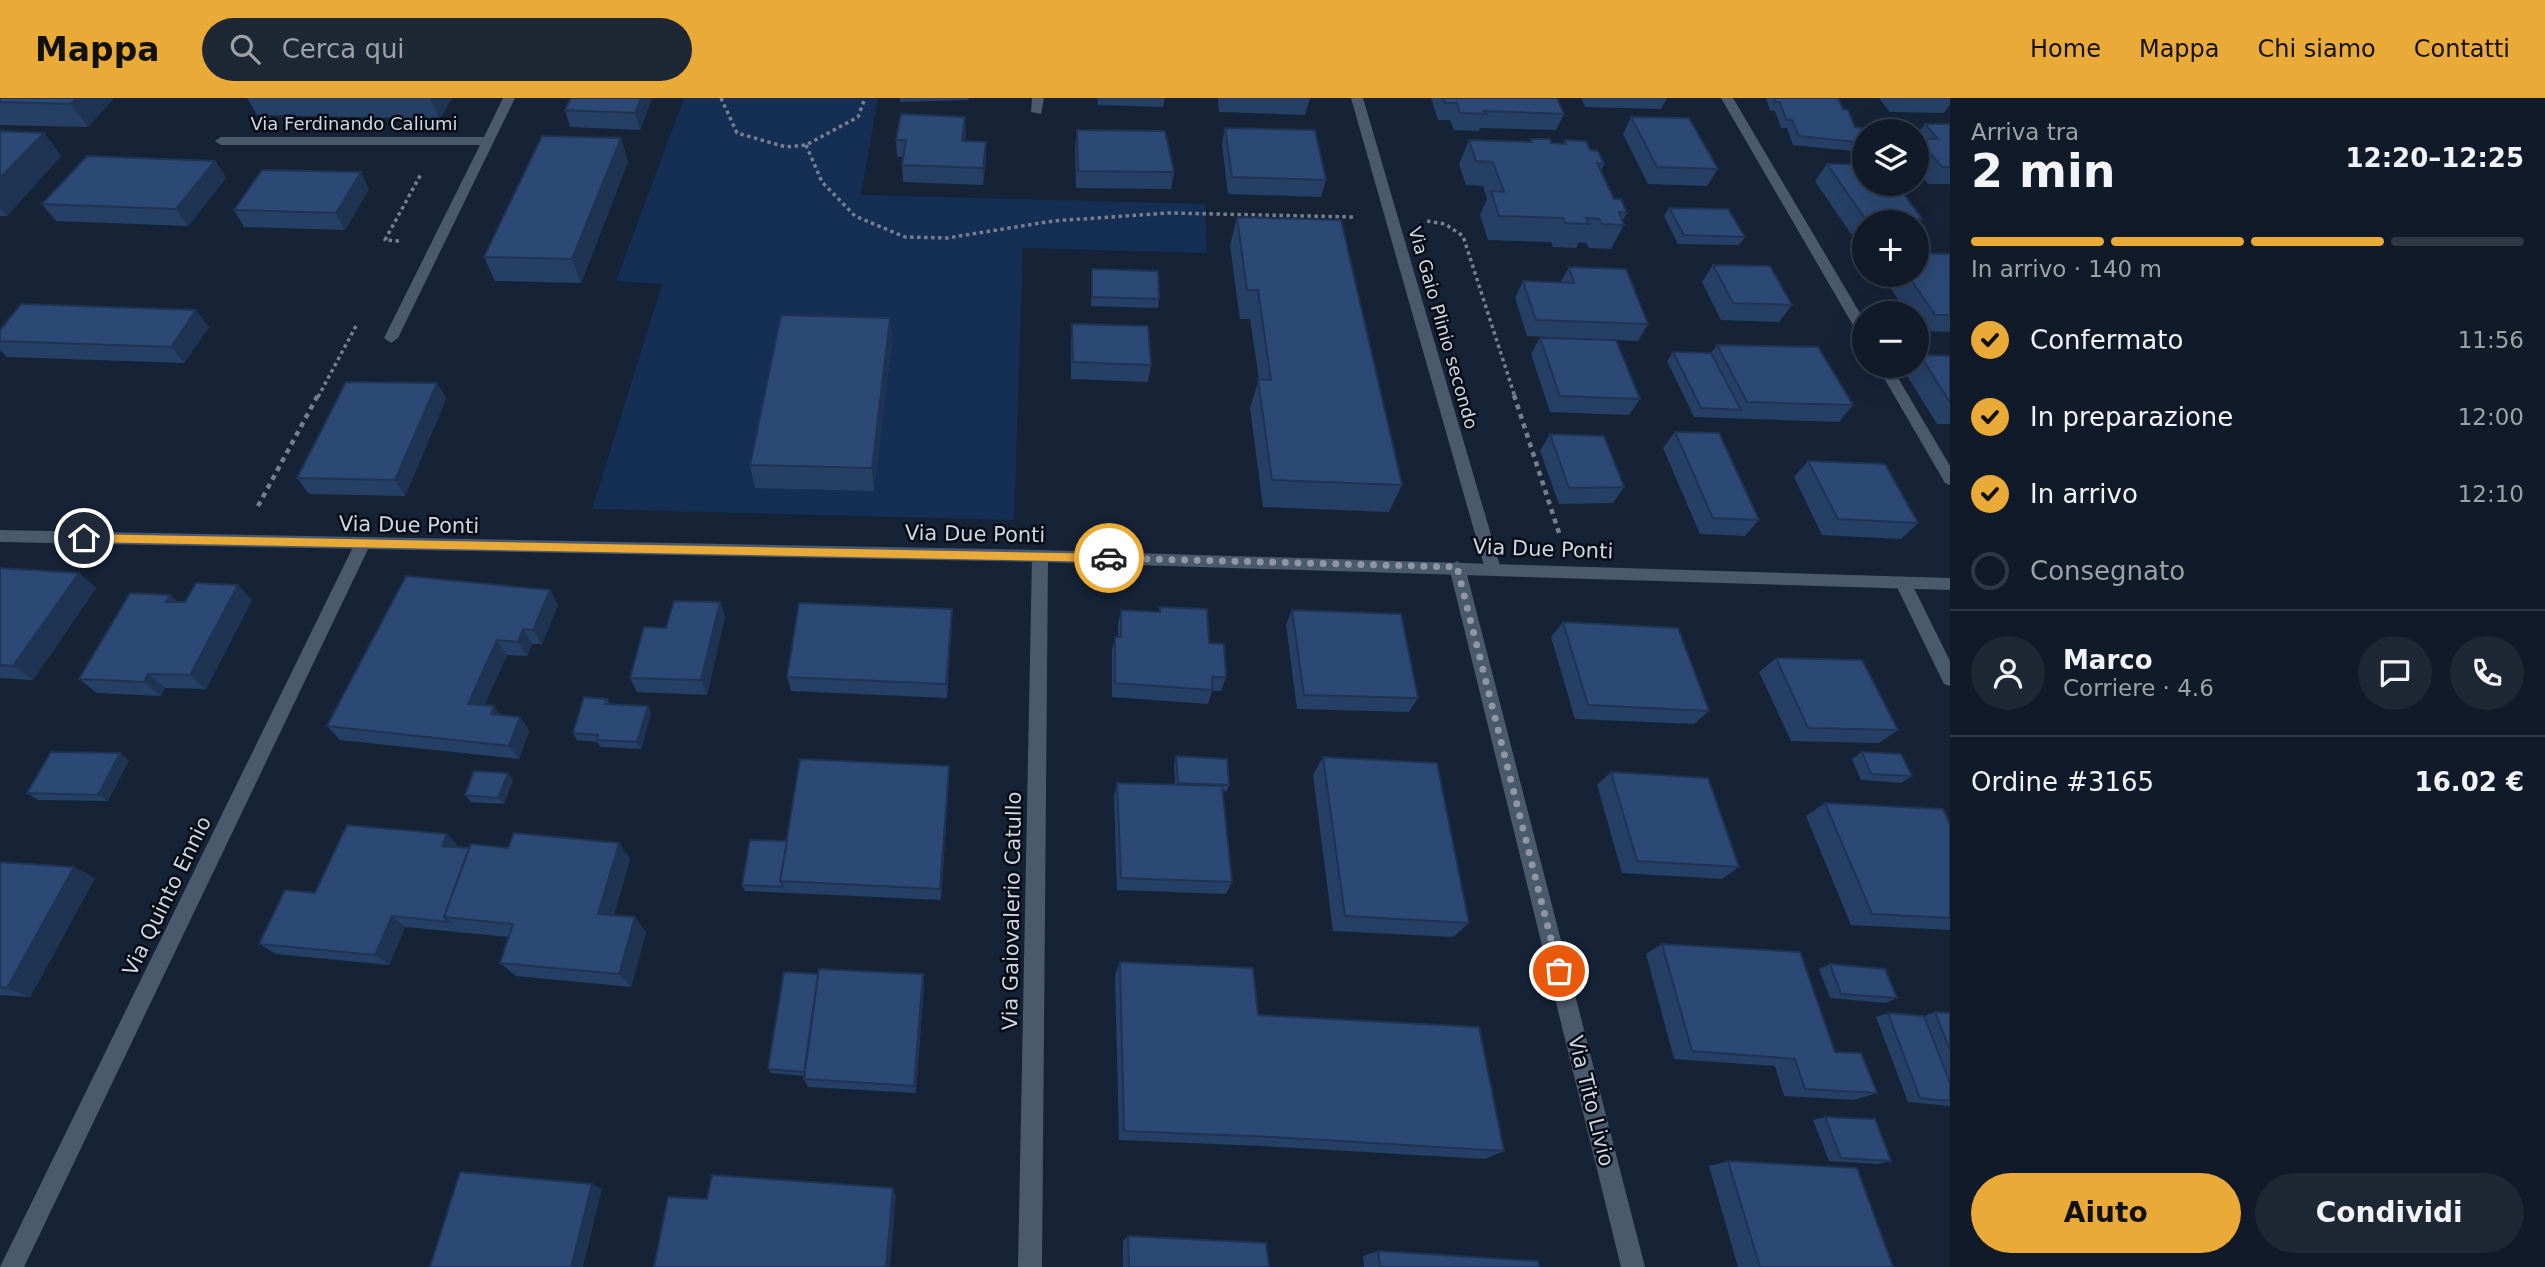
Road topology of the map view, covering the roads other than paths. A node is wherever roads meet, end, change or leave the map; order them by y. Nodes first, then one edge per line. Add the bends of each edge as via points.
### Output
1 (509, 98) edge
2 (1038, 98) edge
3 (1357, 98) edge
4 (1727, 98) edge
5 (1037, 113) dead end
6 (220, 141) dead end
7 (488, 141) junction
8 (1852, 312) edge
9 (391, 338) dead end
10 (1891, 378) edge
11 (1950, 479) edge
12 (0, 536) edge
13 (362, 545) junction
14 (1040, 556) junction
15 (1457, 567) junction
16 (1493, 569) junction
17 (1903, 583) junction
18 (1950, 584) edge
19 (1950, 678) edge
20 (12, 1267) edge
21 (1030, 1267) edge
22 (1633, 1267) edge

1 - 7 street, Via Ferdinando Caliumi
2 - 5 street
3 - 16 street, Via Gaio Plinio secondo
4 - 8 street
6 - 7 street, Via Ferdinando Caliumi
7 - 9 street, Via Ferdinando Caliumi
10 - 11 street
12 - 13 street, Via Due Ponti
13 - 14 street, Via Due Ponti
13 - 20 street, Via Quinto Ennio
14 - 15 street, Via Due Ponti
14 - 21 street, Via Gaiovalerio Catullo
15 - 16 street, Via Due Ponti
15 - 22 street, Via Tito Livio
16 - 17 street, Via Due Ponti
17 - 18 street, Via Due Ponti
17 - 19 street

